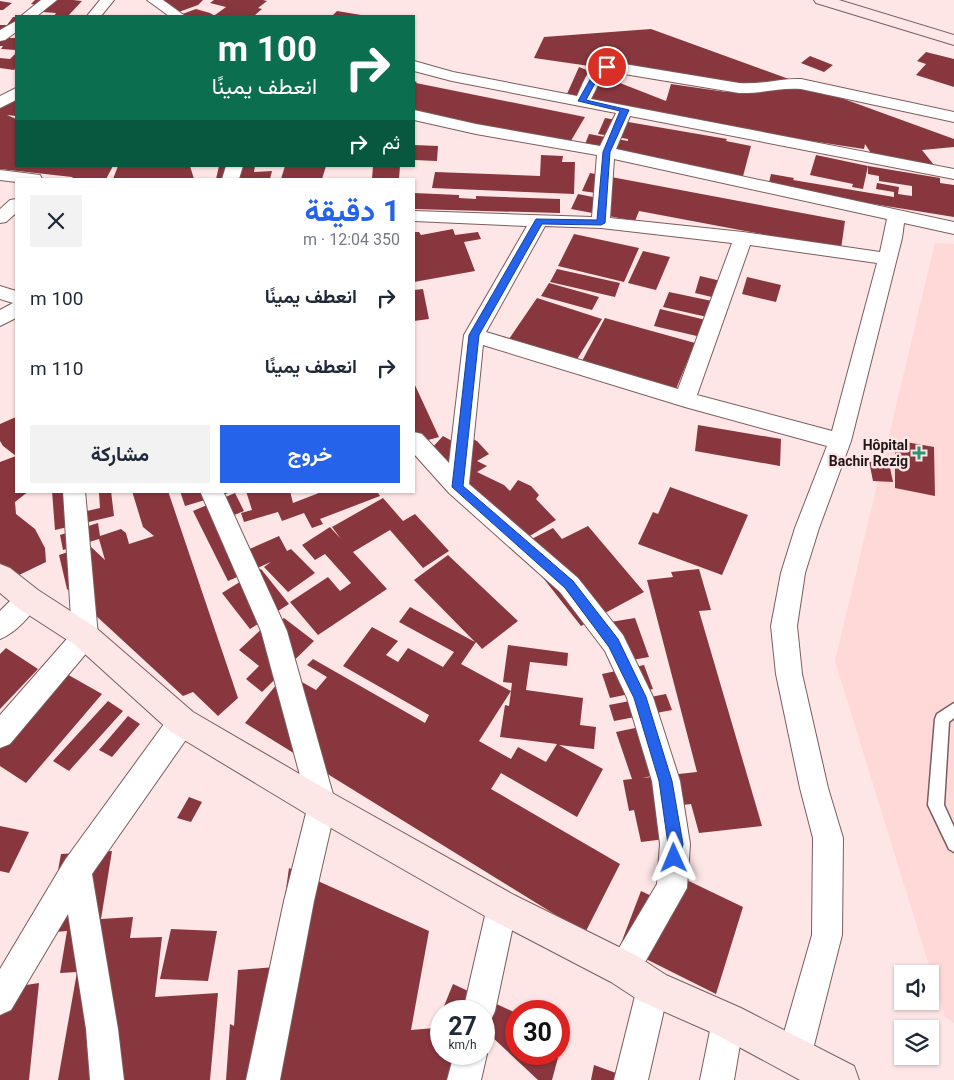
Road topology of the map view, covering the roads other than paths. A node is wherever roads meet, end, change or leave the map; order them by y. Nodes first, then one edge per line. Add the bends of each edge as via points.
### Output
1 (50, 0) edge
2 (107, 0) edge
3 (154, 0) edge
4 (822, 0) edge
5 (29, 15) edge
6 (95, 15) edge
7 (176, 15) edge
8 (15, 26) edge
9 (0, 37) edge
10 (951, 37) edge
11 (415, 66) edge
12 (15, 94) edge
13 (582, 101) junction
14 (0, 105) edge
15 (625, 110) junction
16 (15, 111) edge
17 (415, 115) edge
18 (954, 117) edge
19 (606, 152) junction
20 (954, 174) edge
21 (0, 175) edge
22 (26, 178) edge
23 (15, 205) edge
24 (896, 215) junction
25 (415, 216) edge
26 (0, 218) edge
27 (539, 221) junction
28 (601, 223) junction
29 (954, 228) edge
30 (742, 238) junction
31 (887, 259) junction
32 (0, 292) edge
33 (15, 298) edge
34 (15, 311) edge
35 (0, 319) edge
36 (474, 335) junction
37 (685, 399) junction
38 (415, 441) edge
39 (840, 441) junction
40 (457, 487) junction
41 (74, 493) edge
42 (212, 493) edge
43 (0, 576) edge
44 (28, 599) junction
45 (0, 628) edge
46 (85, 636) junction
47 (954, 709) edge
48 (182, 722) junction
49 (0, 735) edge
50 (322, 805) junction
51 (954, 844) edge
52 (76, 871) junction
53 (502, 907) junction
54 (624, 969) junction
55 (653, 988) junction
56 (0, 999) edge
57 (482, 1000) edge
58 (728, 1021) junction
59 (794, 1057) junction
60 (467, 1065) edge
61 (107, 1080) edge
62 (263, 1080) edge
63 (464, 1080) edge
64 (632, 1080) edge
65 (717, 1080) edge
66 (840, 1080) edge

1 - 5 street
2 - 6 street
3 - 7 street
4 - 10 main road
8 - 9 street
11 - 13 street
12 - 14 street
13 - 15 street
13 - 18 street via 598,70 612,67 739,88 801,84
14 - 16 street
15 - 19 street
15 - 20 street
17 - 19 street
19 - 24 street
19 - 28 street
21 - 22 street
23 - 26 street
24 - 29 street
24 - 31 street
25 - 27 street
27 - 28 street
27 - 36 street
28 - 30 street
30 - 31 street
30 - 37 street
31 - 39 street
32 - 33 street
34 - 35 street
36 - 37 street
36 - 40 street
37 - 39 street
38 - 40 street
39 - 59 street via 798,555 784,626 790,674 828,838 827,935
40 - 54 street via 569,585 614,643 640,697 666,781 676,844 672,888
41 - 46 street
42 - 50 street via 274,632
43 - 44 main road
44 - 45 street
44 - 46 main road
46 - 48 main road
46 - 49 street
47 - 51 lane via 942,719 936,805
48 - 50 main road
48 - 52 street
50 - 53 main road
50 - 62 street
52 - 56 street
52 - 61 street via 102,1029
53 - 54 main road
53 - 57 street
54 - 55 main road
55 - 58 main road
55 - 64 street
58 - 59 main road
58 - 65 street
59 - 66 main road
60 - 63 street

